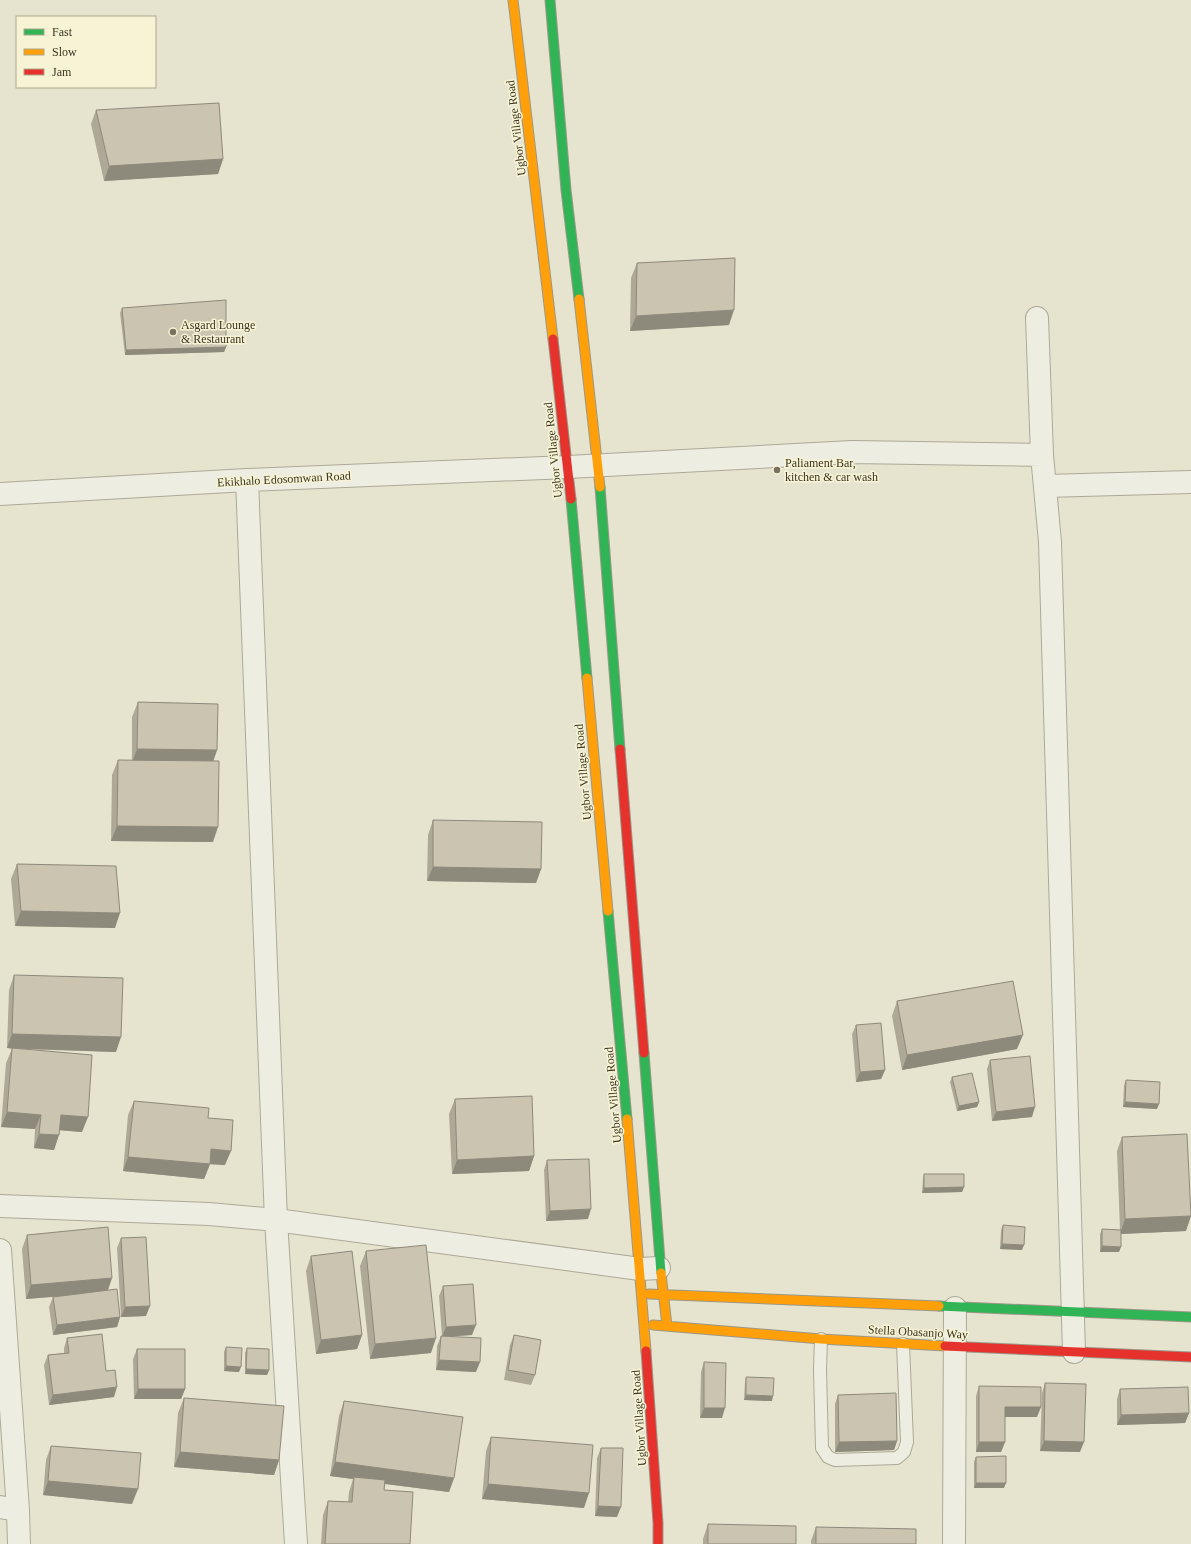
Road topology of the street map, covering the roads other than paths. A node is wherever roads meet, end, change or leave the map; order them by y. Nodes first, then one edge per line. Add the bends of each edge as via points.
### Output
1 (513, 0) edge
2 (550, 0) edge
3 (1037, 318) dead end
4 (1042, 455) junction
5 (598, 466) junction
6 (568, 467) junction
7 (248, 480) junction
8 (1191, 482) edge
9 (1045, 486) junction
10 (0, 494) edge
11 (0, 1206) edge
12 (276, 1220) junction
13 (0, 1250) edge
14 (662, 1268) junction
15 (640, 1270) junction
16 (641, 1294) junction
17 (663, 1294) junction
18 (955, 1308) junction
19 (1072, 1313) junction
20 (1191, 1317) edge
21 (644, 1324) junction
22 (667, 1326) junction
23 (821, 1339) junction
24 (903, 1344) junction
25 (955, 1345) junction
26 (1074, 1352) junction
27 (1191, 1357) edge
28 (9, 1508) edge
29 (19, 1544) edge
30 (296, 1544) edge
31 (658, 1544) edge
32 (954, 1544) edge

1 - 6 street, Ugbor Village Road
2 - 5 street via 566,190
3 - 4 street
4 - 5 street, Ekikhalo Edosomwan Road via 852,452
4 - 9 street
5 - 6 street, Ekikhalo Edosomwan Road
5 - 14 street
6 - 7 street, Ekikhalo Edosomwan Road
6 - 15 street, Ugbor Village Road
7 - 10 street, Ekikhalo Edosomwan Road
7 - 12 street
8 - 9 street
9 - 19 street via 1050,542
11 - 12 street via 209,1214
12 - 15 street
12 - 30 street
13 - 28 street
14 - 15 street
14 - 17 street
15 - 16 street, Ugbor Village Road
16 - 17 street
16 - 21 street, Ugbor Village Road
17 - 18 street
17 - 22 street
18 - 19 street
18 - 25 street
19 - 20 street
19 - 26 street
21 - 22 street, Stella Obasanjo Way
21 - 31 street, Ugbor Village Road
22 - 23 street, Stella Obasanjo Way
23 - 24 street, Stella Obasanjo Way
23 - 24 lane via 822,1448 828,1457 835,1460 898,1458 904,1452 907,1442
24 - 25 street, Stella Obasanjo Way
25 - 26 street, Stella Obasanjo Way
25 - 32 street
26 - 27 street, Stella Obasanjo Way
28 - 29 street

